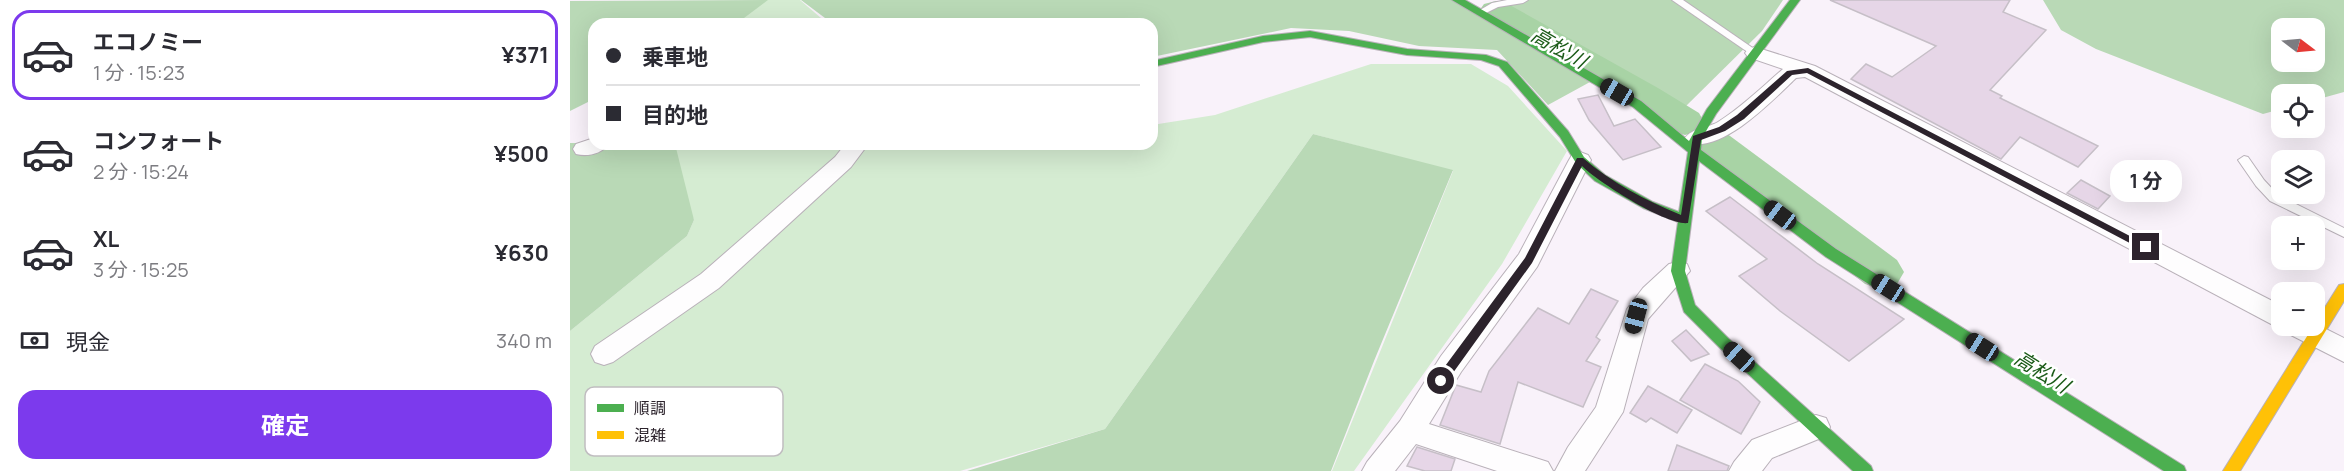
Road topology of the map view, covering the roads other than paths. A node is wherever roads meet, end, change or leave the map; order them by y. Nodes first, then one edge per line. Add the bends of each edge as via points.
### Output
1 (1457, 0) edge
2 (1523, 0) edge
3 (1677, 0) edge
4 (1795, 0) edge
5 (1480, 13) junction
6 (1755, 53) junction
7 (1158, 63) edge
8 (1808, 70) junction
9 (1695, 144) junction
10 (853, 150) edge
11 (1580, 160) junction
12 (2244, 160) dead end
13 (1685, 220) junction
14 (2344, 234) edge
15 (1678, 271) junction
16 (2344, 289) edge
17 (2325, 309) edge
18 (2271, 312) edge
19 (2302, 336) edge
20 (2315, 336) edge
21 (2344, 351) edge
22 (604, 354) dead end
23 (1816, 427) junction
24 (1410, 430) junction
25 (1377, 471) edge
26 (1538, 471) edge
27 (1570, 471) edge
28 (1744, 471) edge
29 (1865, 471) edge
30 (2178, 471) edge
31 (2231, 471) edge

1 - 5 street
2 - 5 lane via 1495,5
3 - 6 lane
4 - 6 street
5 - 9 street via 1637,104
6 - 8 street
6 - 9 street via 1711,112
7 - 11 street via 1263,39 1310,34 1407,52 1482,57 1503,64 1563,134
8 - 9 street via 1790,73 1740,117
8 - 18 street
9 - 13 street
9 - 30 street via 1832,253
10 - 22 street via 710,281
11 - 13 street via 1600,178
11 - 24 street via 1528,260 1451,364
12 - 14 lane via 2274,198
13 - 15 street
15 - 23 street via 1689,308
15 - 27 street via 1636,316 1609,412
16 - 17 street
19 - 31 street
20 - 21 street
23 - 28 street via 1762,449
23 - 29 street
24 - 25 street
24 - 26 street

